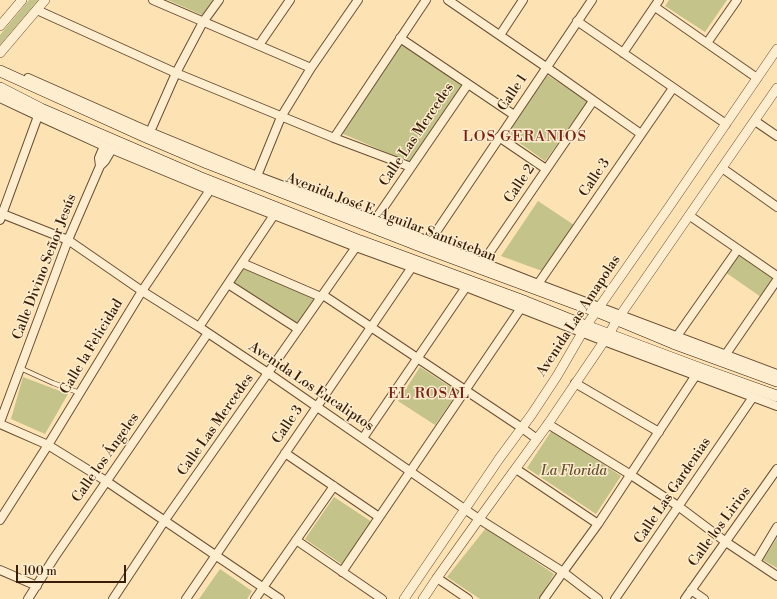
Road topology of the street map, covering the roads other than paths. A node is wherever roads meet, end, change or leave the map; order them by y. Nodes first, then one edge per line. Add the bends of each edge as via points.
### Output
1 (45, 0) edge
2 (153, 0) edge
3 (219, 0) edge
4 (290, 0) edge
5 (358, 0) edge
6 (426, 0) edge
7 (448, 0) edge
8 (523, 0) edge
9 (592, 0) edge
10 (737, 0) edge
11 (19, 1) edge
12 (657, 3) edge
13 (37, 10) junction
14 (577, 21) junction
15 (204, 22) junction
16 (0, 26) edge
17 (500, 35) junction
18 (400, 38) junction
19 (707, 43) junction
20 (259, 45) junction
21 (777, 49) edge
22 (0, 53) edge
23 (623, 53) junction
24 (0, 65) edge
25 (546, 67) junction
26 (311, 68) junction
27 (0, 71) edge
28 (176, 73) junction
29 (757, 78) junction
30 (468, 84) junction
31 (0, 88) edge
32 (673, 88) junction
33 (777, 88) edge
34 (0, 98) edge
35 (593, 101) junction
36 (514, 115) junction
37 (38, 116) junction
38 (281, 117) junction
39 (755, 120) junction
40 (726, 124) junction
41 (150, 132) junction
42 (641, 134) junction
43 (777, 136) edge
44 (499, 137) junction
45 (334, 138) junction
46 (108, 147) junction
47 (411, 167) junction
48 (722, 168) junction
49 (546, 169) junction
50 (257, 176) junction
51 (210, 190) junction
52 (777, 207) edge
53 (1, 215) edge
54 (274, 215) junction
55 (690, 216) junction
56 (375, 220) junction
57 (68, 240) junction
58 (430, 241) junction
59 (356, 247) junction
60 (738, 249) junction
61 (483, 262) junction
62 (242, 263) junction
63 (412, 267) junction
64 (777, 276) edge
65 (777, 280) edge
66 (228, 284) junction
67 (538, 284) junction
68 (466, 287) junction
69 (142, 291) junction
70 (322, 296) junction
71 (521, 308) junction
72 (598, 309) junction
73 (619, 317) junction
74 (200, 327) junction
75 (371, 327) junction
76 (298, 329) junction
77 (584, 329) junction
78 (208, 333) junction
79 (677, 336) junction
80 (606, 337) junction
81 (726, 354) junction
82 (418, 358) junction
83 (20, 368) junction
84 (268, 373) junction
85 (777, 374) edge
86 (696, 375) junction
87 (777, 381) edge
88 (575, 383) junction
89 (466, 390) junction
90 (80, 393) junction
91 (777, 396) edge
92 (753, 397) junction
93 (777, 406) edge
94 (316, 407) junction
95 (0, 423) edge
96 (548, 424) junction
97 (522, 428) junction
98 (659, 432) junction
99 (363, 438) junction
100 (537, 439) junction
101 (48, 445) junction
102 (285, 453) junction
103 (777, 469) edge
104 (516, 470) junction
105 (411, 471) junction
106 (631, 475) junction
107 (774, 479) edge
108 (106, 481) junction
109 (334, 486) junction
110 (678, 506) junction
111 (465, 509) junction
112 (379, 517) junction
113 (479, 519) junction
114 (0, 520) edge
115 (165, 520) junction
116 (598, 524) junction
117 (777, 527) edge
118 (296, 540) junction
119 (726, 542) junction
120 (216, 555) junction
121 (756, 562) junction
122 (0, 570) edge
123 (342, 572) junction
124 (562, 572) junction
125 (777, 576) edge
126 (437, 578) junction
127 (36, 586) junction
128 (263, 587) junction
129 (691, 590) junction
130 (28, 599) edge
131 (113, 599) edge
132 (186, 599) edge
133 (255, 599) edge
134 (280, 599) edge
135 (382, 599) edge
136 (404, 599) edge
137 (423, 599) edge
138 (468, 599) edge
139 (544, 599) edge
140 (598, 599) edge
141 (615, 599) edge
142 (684, 599) edge
143 (704, 599) edge

1 - 13 street
2 - 15 street
3 - 15 street
4 - 20 street
5 - 26 street
6 - 18 street
7 - 17 street
8 - 17 street
9 - 14 street, Calle 1
10 - 19 street
11 - 16 street
12 - 19 street
12 - 23 street
13 - 22 street
13 - 28 street
14 - 23 street
14 - 25 street, Calle 1
15 - 20 street
15 - 28 street
17 - 25 street
18 - 30 street
18 - 45 street
19 - 29 street
20 - 26 street
21 - 29 street, Avenida Las Amapolas
23 - 32 street
24 - 41 street, Avenida José E. Aguilar Santisteban
25 - 35 street
25 - 36 street, Calle 1
26 - 38 street
27 - 72 main road, Avenida José E. Aguilar Santisteban via 206,163 472,266
28 - 38 street
28 - 41 street
29 - 40 street, Avenida Las Amapolas
30 - 36 street
30 - 47 street, Calle Las Mercedes
31 - 77 main road via 41,109 199,177 360,241 526,302
32 - 40 street
32 - 42 street, Calle 3
33 - 39 street
34 - 37 street
35 - 42 street
35 - 49 street, Calle 2
36 - 44 street, Calle 1
37 - 46 street
37 - 53 street
38 - 45 street
38 - 50 street
39 - 43 street
39 - 48 street
40 - 72 street, Avenida Las Amapolas
41 - 50 street, Avenida José E. Aguilar Santisteban
42 - 67 street, Calle 3
44 - 49 street
44 - 58 street, Calle 1
45 - 47 street
46 - 51 street
46 - 57 street, Calle Divino Señor Jesús via 105,161 100,166
47 - 56 street, Calle Las Mercedes
48 - 52 street
48 - 55 street
49 - 61 street, Calle 2
50 - 56 street, Avenida José E. Aguilar Santisteban
51 - 54 street
51 - 69 street, Calle la Felicidad
53 - 57 street, Avenida Los Eucaliptos
54 - 59 street
54 - 62 street
55 - 60 street
55 - 73 street
56 - 58 street, Avenida José E. Aguilar Santisteban
57 - 69 street, Avenida Los Eucaliptos
57 - 83 street, Calle Divino Señor Jesús
58 - 61 street, Avenida José E. Aguilar Santisteban
59 - 63 street
59 - 70 street, Calle Las Mercedes
60 - 64 street
60 - 79 street
61 - 67 street, Avenida José E. Aguilar Santisteban
62 - 66 street
62 - 70 street
63 - 68 street
63 - 75 street, Calle 3
65 - 81 street
66 - 74 street
66 - 76 street
67 - 72 street, Avenida José E. Aguilar Santisteban
68 - 71 street
68 - 82 street
69 - 74 street, Avenida Los Eucaliptos
69 - 90 street, Calle la Felicidad
70 - 75 street
70 - 76 street, Calle Las Mercedes
71 - 77 street
71 - 89 street
72 - 73 main road, Avenida José E. Aguilar Santisteban
72 - 77 street, Avenida Las Amapolas
73 - 79 street, Avenida José E. Aguilar Santisteban
73 - 80 street
73 - 87 main road, Avenida José E. Aguilar Santisteban via 673,342
74 - 78 street, Avenida Los Eucaliptos
75 - 82 street
75 - 94 street, Calle 3
76 - 84 street, Calle Las Mercedes
77 - 80 main road
77 - 97 street, Avenida Las Amapolas via 557,376
78 - 84 street, Avenida Los Eucaliptos
78 - 108 street, Calle los Ángeles
79 - 81 street, Avenida José E. Aguilar Santisteban
80 - 86 street
80 - 88 street
80 - 91 main road
81 - 85 street, Avenida José E. Aguilar Santisteban
82 - 89 street
82 - 99 street
83 - 90 lane
83 - 95 street, Calle Divino Señor Jesús
84 - 94 street, Avenida Los Eucaliptos
84 - 115 street, Calle Las Mercedes
86 - 92 street
86 - 98 street
88 - 96 street
88 - 98 street
89 - 97 street
89 - 105 street
90 - 101 street, Calle la Felicidad
92 - 93 street
92 - 110 street, Calle Las Gardenias
94 - 99 street, Avenida Los Eucaliptos
94 - 102 street, Calle 3
95 - 101 street
96 - 100 street
96 - 106 street
97 - 100 street
97 - 111 street, Avenida Las Amapolas
98 - 106 street
99 - 105 street, Avenida Los Eucaliptos
100 - 104 street
101 - 108 street
101 - 114 street, Calle la Felicidad
102 - 109 street
102 - 120 street, Calle 3
103 - 107 street, Calle los Lirios
104 - 113 street
104 - 116 street
105 - 111 street, Avenida Los Eucaliptos
105 - 112 street
106 - 110 street
106 - 116 street
107 - 119 street, Calle los Lirios
108 - 115 street
108 - 127 street, Calle los Ángeles
109 - 112 street
109 - 118 street
110 - 119 street
110 - 141 street, Calle Las Gardenias
111 - 113 street, Avenida Los Eucaliptos
111 - 136 street, Avenida Las Amapolas
112 - 123 street
113 - 124 street, Avenida Los Eucaliptos
113 - 126 street
115 - 120 street
115 - 131 street, Calle Las Mercedes
116 - 124 street
117 - 121 street
118 - 123 street
118 - 128 street
119 - 121 street
119 - 129 street, Calle los Lirios
120 - 128 street
120 - 132 street, Calle 3
121 - 125 street
122 - 127 street
123 - 135 street
124 - 139 street
124 - 140 street, Avenida Los Eucaliptos
126 - 137 street
126 - 138 street
127 - 130 street, Calle los Ángeles
128 - 133 street
128 - 134 street
129 - 142 street, Calle los Lirios
129 - 143 street

